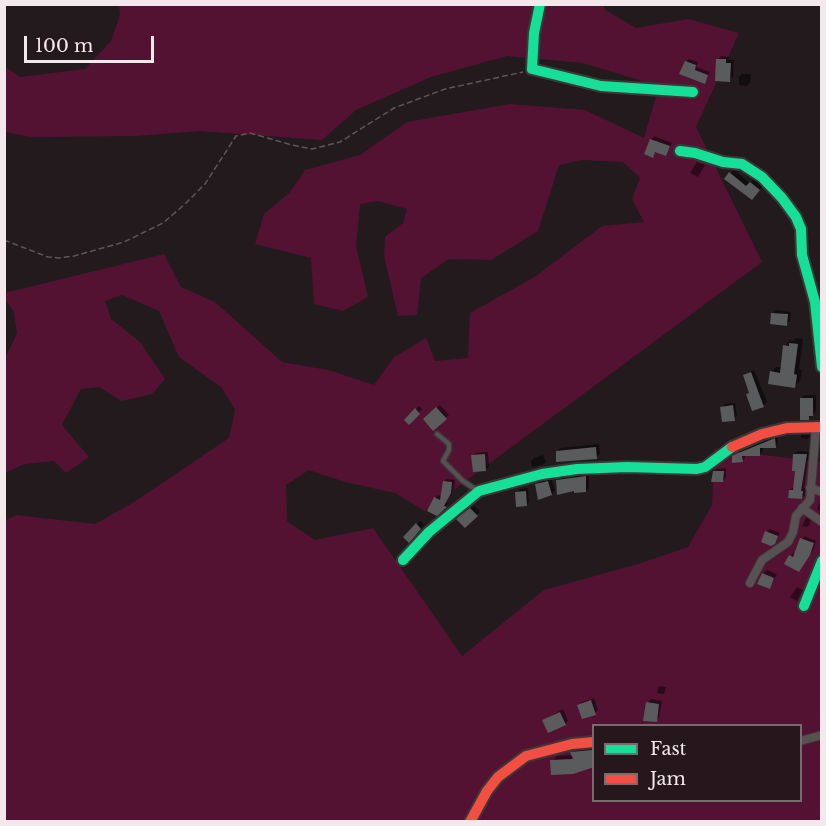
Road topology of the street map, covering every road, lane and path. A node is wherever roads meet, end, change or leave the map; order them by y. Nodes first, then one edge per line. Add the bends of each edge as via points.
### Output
1 (540, 4) edge
2 (532, 69) junction
3 (693, 92) dead end
4 (680, 151) dead end
5 (4, 240) edge
6 (822, 367) edge
7 (819, 427) edge
8 (437, 434) dead end
9 (810, 488) junction
10 (479, 491) junction
11 (822, 492) edge
12 (802, 508) junction
13 (822, 522) edge
14 (403, 560) dead end
15 (822, 561) edge
16 (750, 583) dead end
17 (804, 606) dead end
18 (822, 735) edge
19 (802, 741) edge
20 (592, 742) edge
21 (470, 822) edge

1 - 2 street
2 - 3 street via 601,86
2 - 5 path via 445,89 394,108 340,142 312,149 250,133 236,136 204,184 185,204 163,223 124,242 59,258
4 - 6 street via 742,164 762,177 796,217 815,302
7 - 9 street
7 - 10 street via 762,434 698,469 577,469
8 - 10 lane via 449,444 443,461
9 - 11 street
9 - 12 street via 809,501
10 - 14 street via 429,532
12 - 13 street
12 - 16 street via 788,542 762,560
15 - 17 street
18 - 19 street
20 - 21 street via 526,756 498,777

